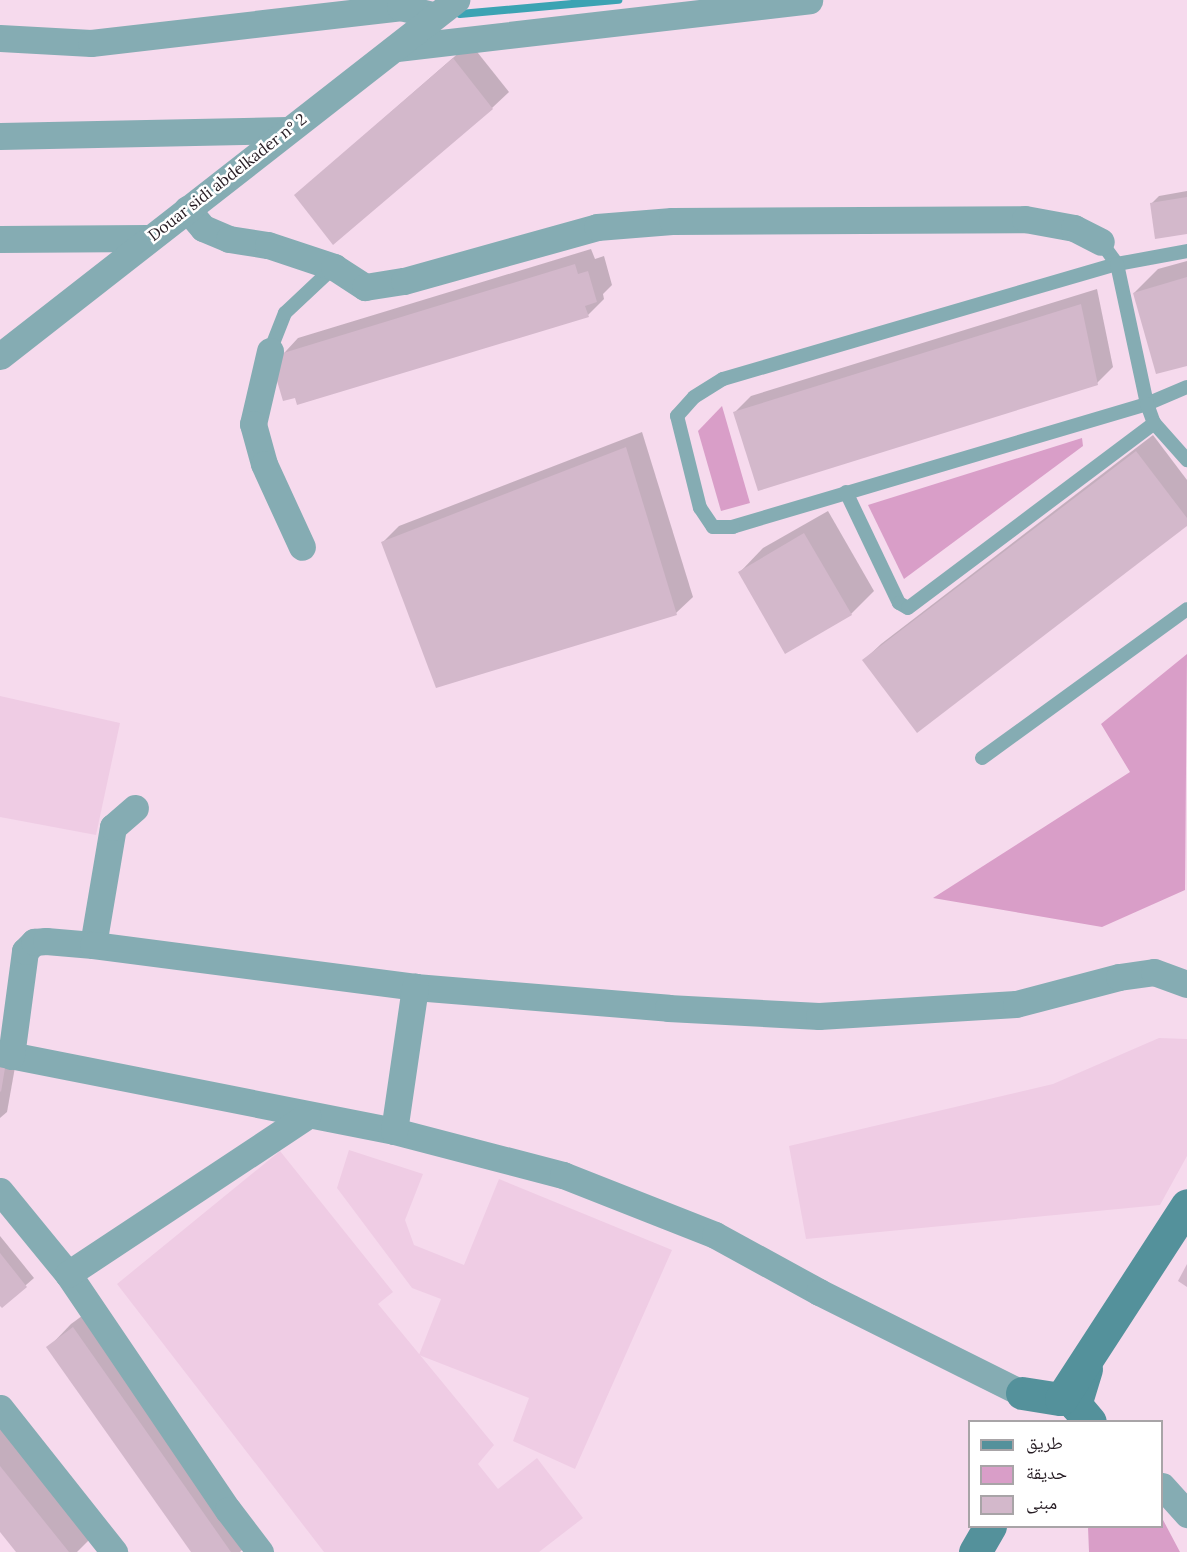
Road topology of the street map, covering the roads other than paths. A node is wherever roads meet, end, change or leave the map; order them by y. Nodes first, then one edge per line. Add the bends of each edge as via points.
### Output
1 (456, 0) edge
2 (809, 0) edge
3 (435, 16) junction
4 (0, 38) edge
5 (397, 48) junction
6 (287, 130) junction
7 (0, 136) edge
8 (187, 208) junction
9 (148, 238) junction
10 (0, 239) edge
11 (1101, 242) joint
12 (1187, 251) edge
13 (1117, 264) junction
14 (334, 267) junction
15 (270, 351) joint
16 (0, 356) edge
17 (1187, 387) edge
18 (1147, 404) junction
19 (1154, 423) junction
20 (1187, 460) edge
21 (846, 492) junction
22 (302, 547) dead end
23 (1187, 609) edge
24 (982, 758) dead end
25 (135, 808) dead end
26 (93, 945) junction
27 (1187, 984) edge
28 (415, 987) junction
29 (5, 1054) edge
30 (307, 1116) junction
31 (394, 1131) junction
32 (0, 1191) edge
33 (1187, 1205) edge
34 (68, 1274) junction
35 (1022, 1393) joint
36 (0, 1408) edge
37 (1069, 1414) edge
38 (1163, 1488) edge
39 (1187, 1514) edge
40 (989, 1528) edge
41 (114, 1552) edge
42 (260, 1552) edge
43 (975, 1552) edge

1 - 3 street, Douar sidi abdelkader n° 2
2 - 5 street
3 - 4 street via 400,7 90,43
3 - 5 street, Douar sidi abdelkader n° 2
5 - 6 street, Douar sidi abdelkader n° 2
6 - 7 street
6 - 8 street, Douar sidi abdelkader n° 2
8 - 9 street, Douar sidi abdelkader n° 2
8 - 14 street via 203,228 229,239 268,245
9 - 10 street
9 - 16 street, Douar sidi abdelkader n° 2
11 - 13 lane
11 - 14 street via 1074,228 1025,219 672,221 597,227 404,281 365,287
12 - 13 lane
13 - 18 lane
13 - 21 lane via 723,378 694,397 677,416 700,508 713,527 733,527
14 - 15 lane via 285,313
15 - 22 street via 253,424 264,464
17 - 18 lane
18 - 19 lane
18 - 21 lane
19 - 20 lane
19 - 21 lane via 908,608 899,603
23 - 24 lane
25 - 26 street via 113,827
26 - 28 street
26 - 29 street via 34,942 25,951
27 - 28 street via 1154,972 1119,977 1016,1004 819,1016
28 - 31 street
29 - 30 street
30 - 31 street
30 - 34 street
31 - 35 street via 563,1175 715,1234 819,1292
32 - 34 street
33 - 37 street via 1094,1345
34 - 42 street
35 - 37 street
36 - 41 street
38 - 39 street
40 - 43 street

